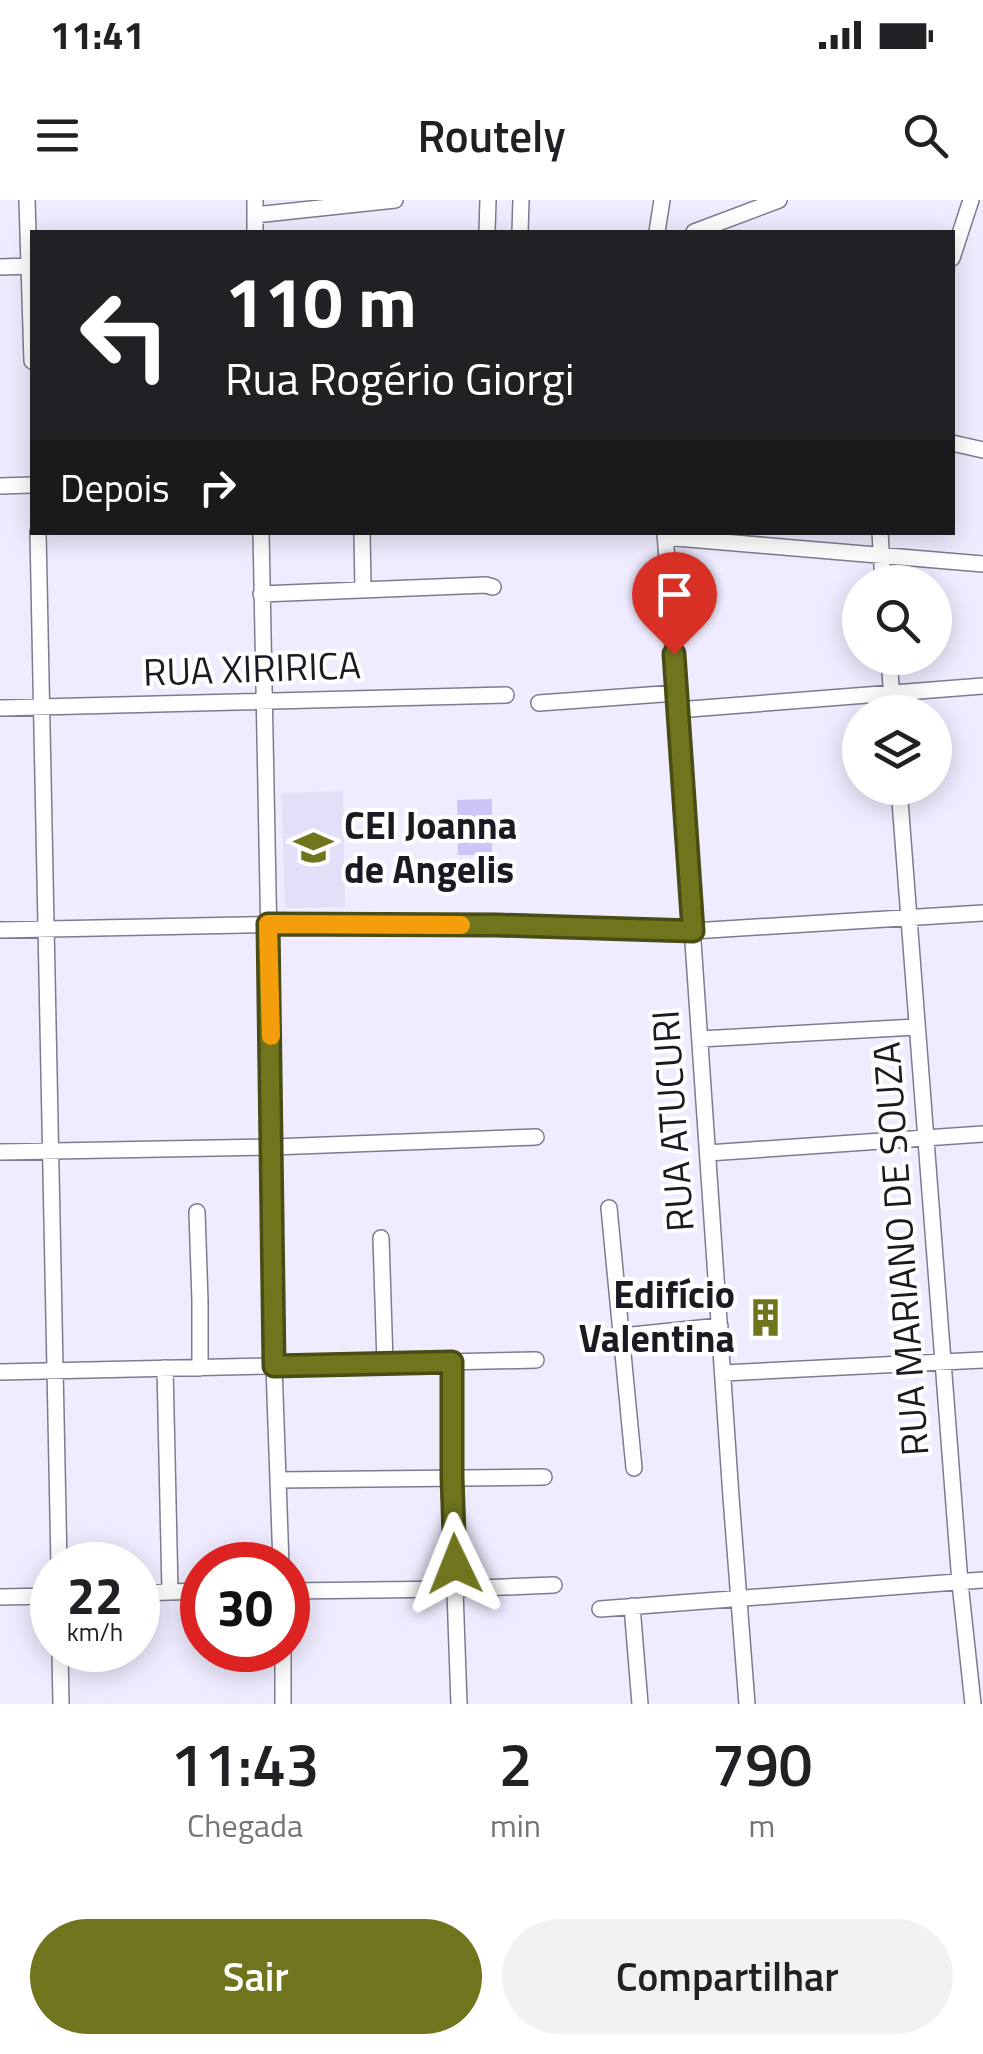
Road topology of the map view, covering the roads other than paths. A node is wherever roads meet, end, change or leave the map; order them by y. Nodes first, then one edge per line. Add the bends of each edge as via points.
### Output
1 (27, 200) edge
2 (395, 200) edge
3 (488, 200) edge
4 (522, 200) edge
5 (662, 200) edge
6 (780, 200) edge
7 (971, 200) edge
8 (256, 216) edge
9 (487, 230) edge
10 (520, 230) edge
11 (657, 230) edge
12 (699, 230) edge
13 (955, 249) edge
14 (30, 250) edge
15 (30, 266) edge
16 (0, 267) edge
17 (955, 444) edge
18 (983, 450) edge
19 (30, 485) edge
20 (0, 486) edge
21 (38, 535) edge
22 (260, 535) edge
23 (362, 535) edge
24 (665, 535) edge
25 (880, 535) edge
26 (881, 555) junction
27 (983, 564) edge
28 (882, 565) edge
29 (493, 587) dead end
30 (363, 590) junction
31 (262, 594) junction
32 (890, 675) edge
33 (983, 686) edge
34 (892, 693) junction
35 (506, 695) dead end
36 (263, 701) junction
37 (677, 701) junction
38 (539, 703) dead end
39 (42, 707) junction
40 (0, 708) edge
41 (900, 805) edge
42 (983, 913) edge
43 (909, 919) junction
44 (268, 924) junction
45 (46, 929) junction
46 (0, 930) edge
47 (693, 931) junction
48 (916, 1026) junction
49 (700, 1039) junction
50 (983, 1134) edge
51 (536, 1137) dead end
52 (926, 1139) junction
53 (273, 1146) junction
54 (51, 1151) junction
55 (0, 1152) edge
56 (708, 1153) junction
57 (609, 1208) dead end
58 (197, 1212) dead end
59 (381, 1238) dead end
60 (720, 1326) junction
61 (622, 1336) junction
62 (536, 1360) dead end
63 (983, 1360) edge
64 (452, 1362) junction
65 (385, 1363) junction
66 (943, 1363) junction
67 (274, 1366) junction
68 (165, 1368) junction
69 (200, 1368) junction
70 (54, 1371) junction
71 (0, 1372) edge
72 (723, 1373) junction
73 (634, 1468) dead end
74 (452, 1477) junction
75 (544, 1477) dead end
76 (278, 1480) junction
77 (58, 1542) edge
78 (280, 1542) edge
79 (983, 1580) edge
80 (960, 1582) junction
81 (554, 1585) dead end
82 (456, 1589) junction
83 (310, 1590) edge
84 (160, 1592) edge
85 (170, 1592) junction
86 (180, 1592) edge
87 (30, 1596) edge
88 (0, 1597) edge
89 (739, 1598) junction
90 (632, 1606) junction
91 (600, 1608) dead end
92 (60, 1672) edge
93 (283, 1672) edge
94 (976, 1695) edge
95 (61, 1704) edge
96 (283, 1704) edge
97 (459, 1704) edge
98 (640, 1704) edge
99 (748, 1704) edge

1 - 14 street
2 - 8 street
3 - 9 street
4 - 10 street
5 - 11 street
6 - 12 street
7 - 13 street
15 - 16 street
17 - 18 street
19 - 20 street
21 - 39 street
22 - 31 street
23 - 30 street
24 - 26 street
24 - 37 street, RUA ATUCURI
25 - 26 street
26 - 27 street
26 - 28 street
29 - 30 street
30 - 31 street
31 - 36 street
32 - 34 street
33 - 34 street
34 - 37 street
35 - 36 street, RUA XIRIRICA
36 - 39 street, RUA XIRIRICA
36 - 44 street
37 - 38 street
37 - 47 street, RUA ATUCURI
39 - 40 street, RUA XIRIRICA
39 - 45 street
41 - 43 street, RUA MARIANO DE SOUZA
42 - 43 street
43 - 47 street
43 - 48 street, RUA MARIANO DE SOUZA
44 - 45 street
44 - 47 street
44 - 53 street
45 - 46 street
45 - 54 street
47 - 49 street, RUA ATUCURI
48 - 49 street
48 - 52 street, RUA MARIANO DE SOUZA
49 - 56 street, RUA ATUCURI
50 - 52 street
51 - 53 street
52 - 56 street
52 - 66 street, RUA MARIANO DE SOUZA
53 - 54 street
53 - 67 street
54 - 55 street
54 - 70 street
56 - 60 street, RUA ATUCURI
57 - 61 street
58 - 69 street
59 - 65 street
60 - 61 street
60 - 72 street, RUA ATUCURI
61 - 73 street
62 - 64 street
63 - 66 street
64 - 65 street
64 - 74 street
65 - 67 street
66 - 72 street
66 - 80 street, RUA MARIANO DE SOUZA
67 - 69 street
67 - 76 street
68 - 69 street
68 - 70 street
68 - 85 street
70 - 71 street
70 - 77 street
72 - 89 street, RUA ATUCURI
74 - 75 street
74 - 76 street
74 - 82 street
76 - 78 street
79 - 80 street
80 - 89 street
80 - 94 street, RUA MARIANO DE SOUZA
81 - 82 street
82 - 83 street
82 - 97 street
84 - 85 street
85 - 86 street
87 - 88 street
89 - 90 street
89 - 99 street, RUA ATUCURI
90 - 91 street
90 - 98 street
92 - 95 street
93 - 96 street

